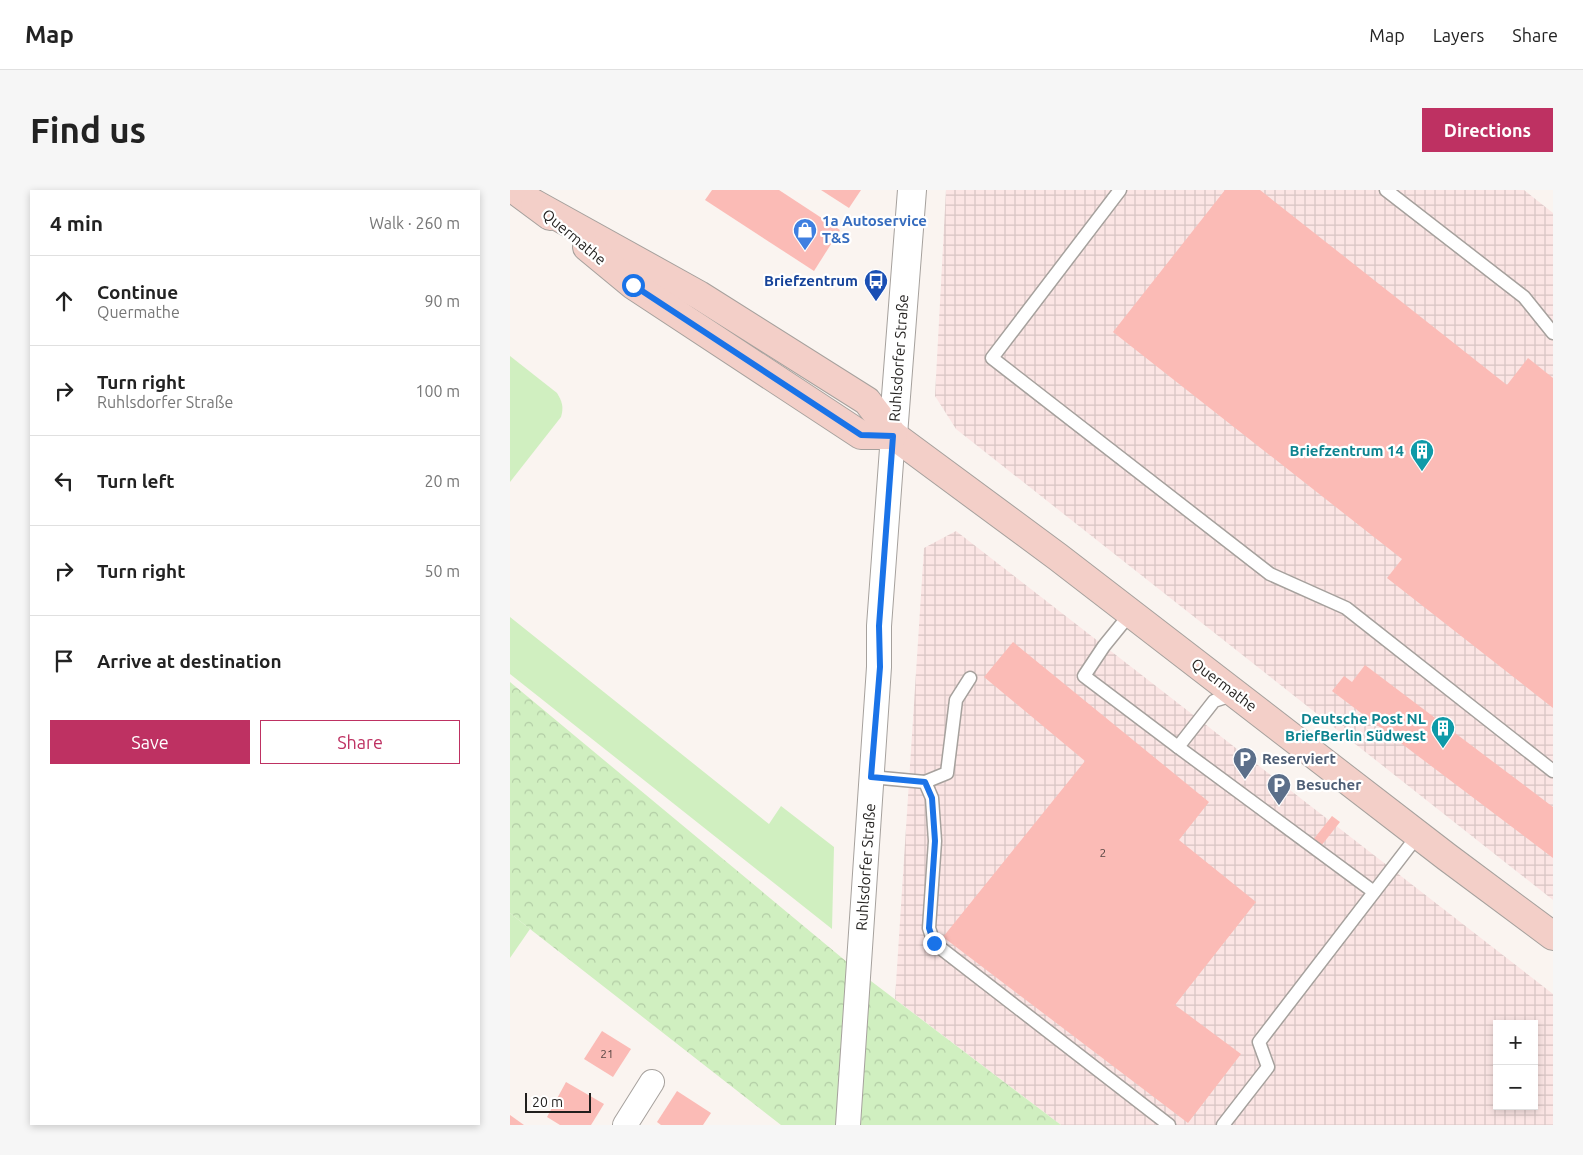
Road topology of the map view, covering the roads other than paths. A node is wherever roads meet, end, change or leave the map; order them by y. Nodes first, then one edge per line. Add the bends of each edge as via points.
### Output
1 (912, 190) edge
2 (1120, 190) edge
3 (1386, 190) edge
4 (525, 197) edge
5 (1553, 333) edge
6 (893, 436) junction
7 (1130, 614) junction
8 (970, 678) dead end
9 (1235, 694) junction
10 (1178, 748) junction
11 (1553, 771) edge
12 (871, 777) junction
13 (925, 782) junction
14 (1418, 834) junction
15 (1374, 892) junction
16 (1553, 936) edge
17 (652, 1082) dead end
18 (625, 1125) edge
19 (848, 1125) edge
20 (1169, 1125) edge
21 (1223, 1125) edge

1 - 6 street, Ruhlsdorfer Straße
2 - 11 lane via 992,358 1270,574 1346,608
3 - 5 lane via 1524,297
4 - 6 main road, Quermathe via 699,295 867,401
6 - 7 main road, Quermathe
6 - 12 street, Ruhlsdorfer Straße
7 - 9 main road, Quermathe
7 - 10 lane via 1084,676
8 - 13 lane via 956,700 947,773
9 - 10 lane via 1214,701
9 - 14 main road, Quermathe
10 - 15 lane
12 - 13 lane
12 - 19 street, Ruhlsdorfer Straße
13 - 20 lane via 932,798 935,841 929,928 934,943
14 - 15 lane
14 - 16 main road, Quermathe
15 - 21 lane via 1260,1042 1268,1067
17 - 18 street

